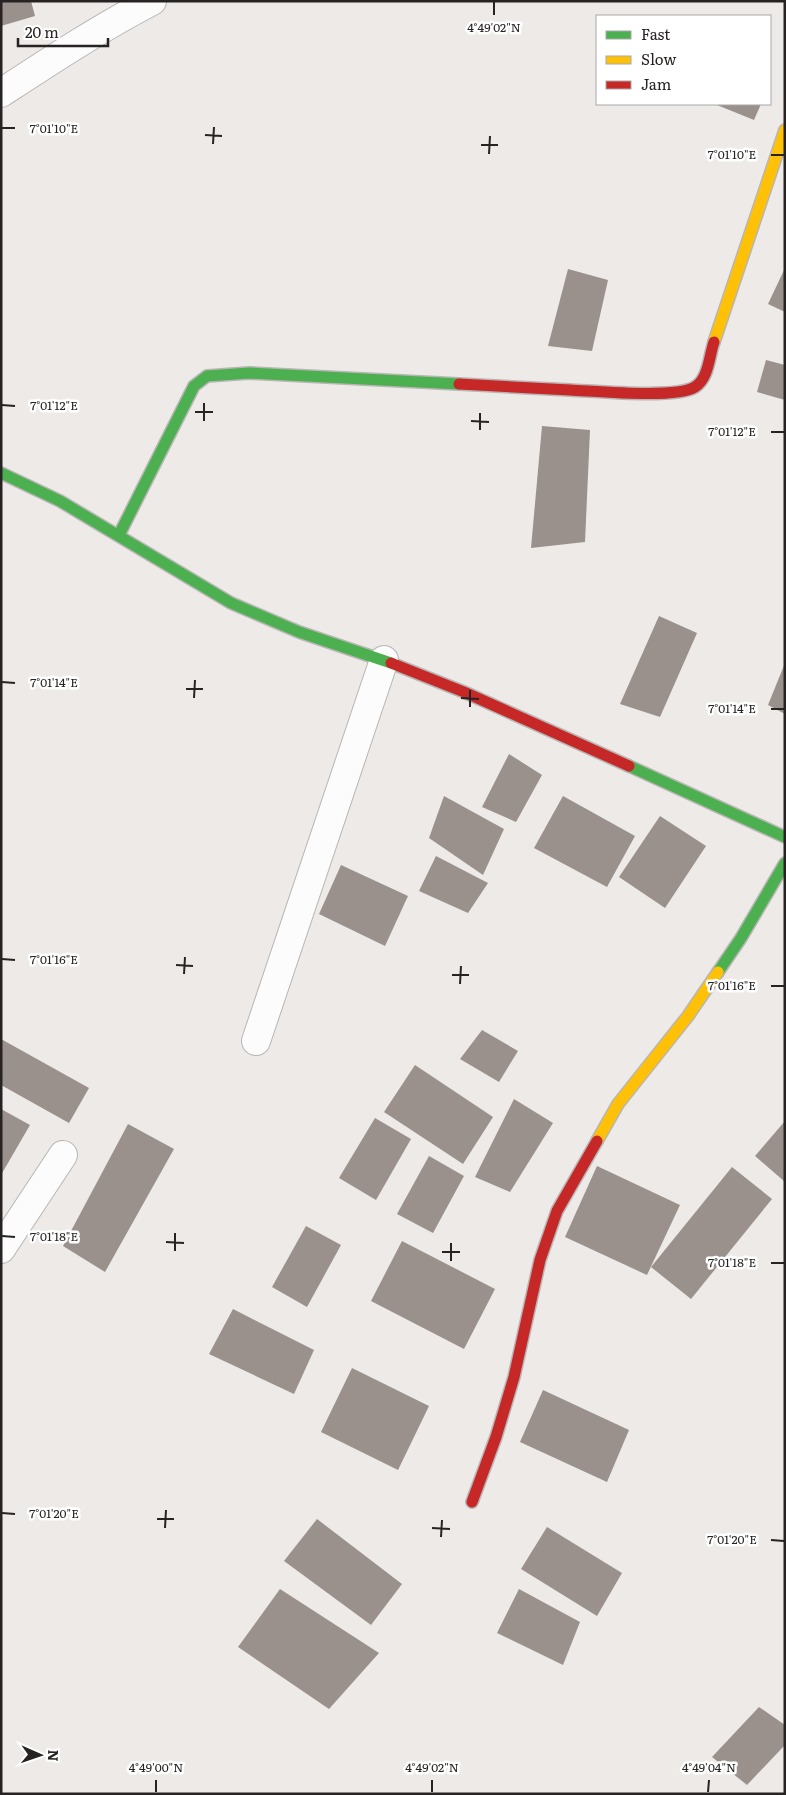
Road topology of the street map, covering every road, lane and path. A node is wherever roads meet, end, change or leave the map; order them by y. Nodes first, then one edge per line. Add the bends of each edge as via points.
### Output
1 (152, 1) edge
2 (1, 93) edge
3 (785, 130) edge
4 (1, 473) edge
5 (119, 535) junction
6 (384, 660) junction
7 (785, 837) edge
8 (785, 863) edge
9 (256, 1041) dead end
10 (63, 1155) dead end
11 (1, 1249) edge
12 (472, 1502) dead end

1 - 2 street
3 - 5 street via 705,375 695,387 663,393 616,392 249,373 207,376 194,386
4 - 5 street via 60,501
5 - 6 street via 231,602 299,632
6 - 7 street via 464,692
6 - 9 street
8 - 12 street via 741,938 688,1016 618,1104 557,1211 540,1260 514,1377
10 - 11 street

